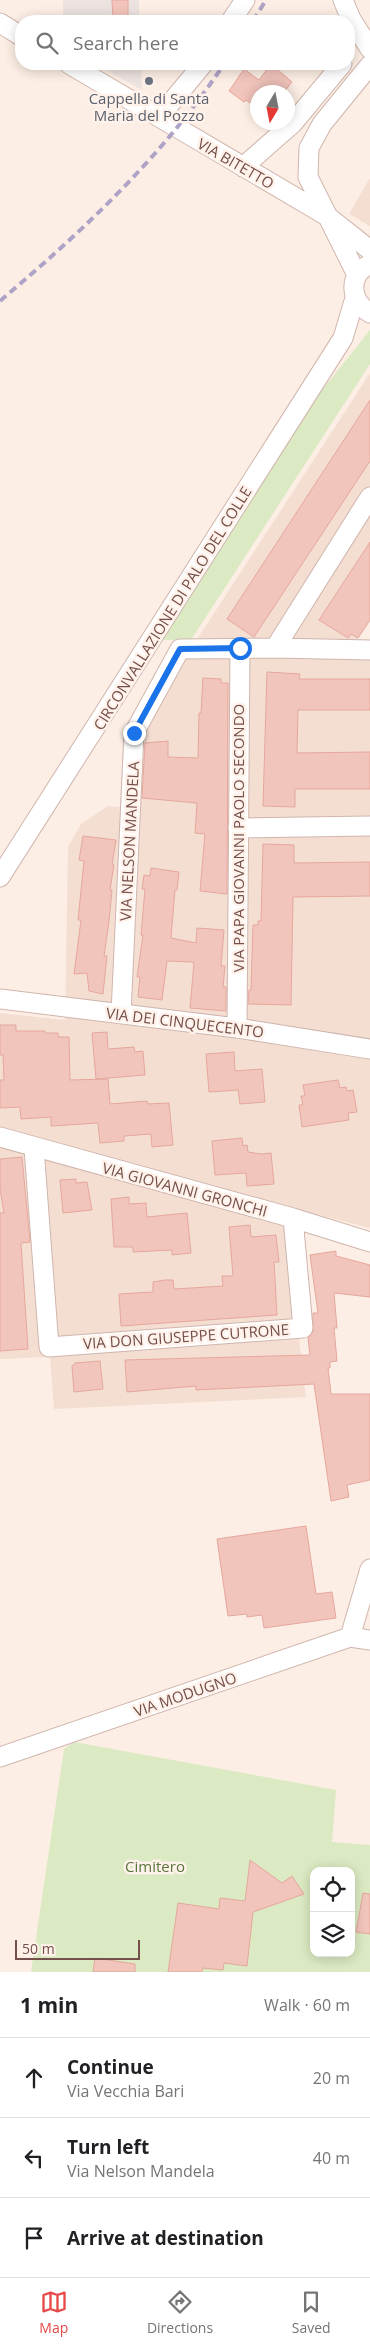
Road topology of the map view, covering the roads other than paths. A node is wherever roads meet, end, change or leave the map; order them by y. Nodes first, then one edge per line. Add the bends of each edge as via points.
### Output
1 (245, 0) edge
2 (343, 0) edge
3 (235, 15) edge
4 (351, 15) edge
5 (0, 23) edge
6 (355, 23) edge
7 (15, 32) edge
8 (366, 44) edge
9 (355, 52) edge
10 (370, 65) edge
11 (79, 70) edge
12 (198, 70) edge
13 (337, 70) edge
14 (159, 117) junction
15 (243, 167) junction
16 (327, 216) junction
17 (370, 250) edge
18 (363, 269) edge
19 (355, 298) junction
20 (370, 313) edge
21 (370, 318) edge
22 (343, 338) junction
23 (370, 496) edge
24 (240, 648) junction
25 (275, 648) junction
26 (370, 650) edge
27 (370, 826) edge
28 (238, 828) junction
29 (0, 877) edge
30 (0, 999) edge
31 (121, 1014) junction
32 (237, 1028) junction
33 (370, 1049) edge
34 (0, 1137) edge
35 (34, 1148) junction
36 (293, 1218) junction
37 (370, 1242) edge
38 (370, 1569) edge
39 (350, 1637) junction
40 (370, 1640) edge
41 (0, 1757) edge

1 - 3 street
2 - 4 street
5 - 7 street
6 - 8 street
8 - 9 street
10 - 16 street via 322,124 309,148 308,177
11 - 14 street, VIA BITETTO
12 - 14 street
13 - 15 street via 293,123
14 - 15 street, VIA BITETTO
15 - 16 street, VIA BITETTO
16 - 17 street, VIA BITETTO
16 - 18 street
18 - 19 street via 353,285
19 - 20 street
19 - 22 street
21 - 22 street
22 - 29 street, CIRCONVALLAZIONE DI PALO DEL COLLE
23 - 25 street
24 - 25 street
24 - 28 street, VIA PAPA GIOVANNI PAOLO SECONDO
24 - 31 street, VIA NELSON MANDELA via 180,649 134,733
25 - 26 street
27 - 28 street
28 - 32 street, VIA PAPA GIOVANNI PAOLO SECONDO
30 - 31 street, VIA DEI CINQUECENTO
31 - 32 street, VIA DEI CINQUECENTO
32 - 33 street, VIA DEI CINQUECENTO
34 - 35 street, VIA GIOVANNI GRONCHI
35 - 36 street, VIA GIOVANNI GRONCHI
35 - 36 street, VIA DON GIUSEPPE CUTRONE via 49,1347 304,1328
36 - 37 street, VIA GIOVANNI GRONCHI
38 - 39 street
39 - 40 street, VIA MODUGNO
39 - 41 street, VIA MODUGNO via 32,1753

